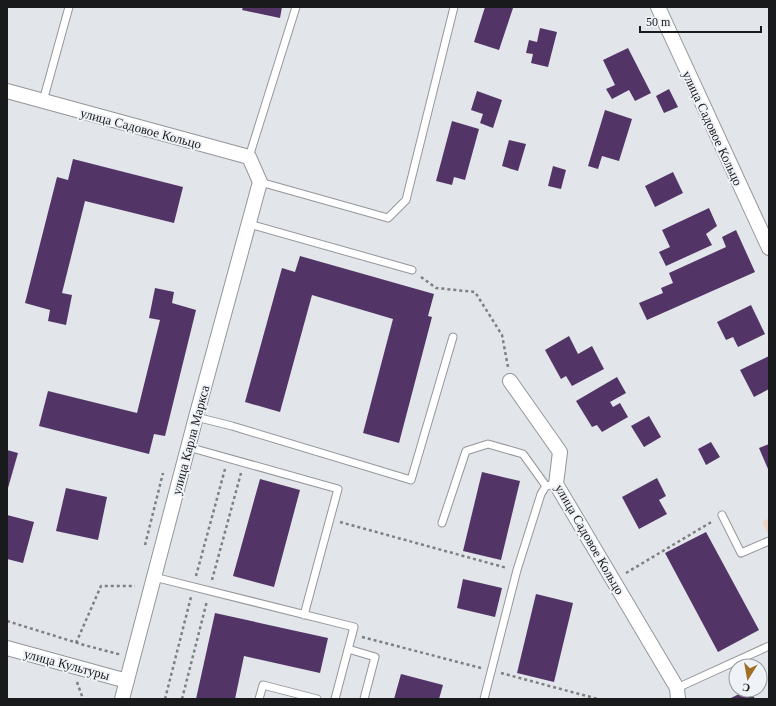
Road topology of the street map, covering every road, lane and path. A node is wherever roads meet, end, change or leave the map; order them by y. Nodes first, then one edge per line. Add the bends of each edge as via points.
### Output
1 (69, 7) edge
2 (296, 7) edge
3 (454, 7) edge
4 (658, 7) edge
5 (7, 91) edge
6 (43, 101) junction
7 (249, 157) junction
8 (260, 182) junction
9 (249, 224) junction
10 (769, 248) edge
11 (412, 270) joint
12 (453, 337) dead end
13 (510, 381) joint
14 (196, 417) junction
15 (188, 447) junction
16 (551, 485) junction
17 (722, 515) joint
18 (330, 519) junction
19 (442, 523) dead end
20 (769, 540) edge
21 (517, 570) junction
22 (154, 576) junction
23 (613, 580) junction
24 (135, 586) dead end
25 (304, 615) junction
26 (7, 622) edge
27 (352, 634) junction
28 (76, 643) junction
29 (769, 646) edge
30 (7, 648) edge
31 (348, 649) junction
32 (118, 654) dead end
33 (491, 670) junction
34 (76, 680) dead end
35 (126, 681) junction
36 (678, 694) edge
37 (83, 699) edge
38 (122, 699) edge
39 (259, 699) edge
40 (317, 699) edge
41 (335, 699) edge
42 (364, 699) edge
43 (484, 699) edge
44 (598, 699) edge

1 - 6 lane
2 - 7 lane
3 - 8 lane via 406,200 388,218
4 - 10 street, улица Садовое Кольцо
5 - 6 street, улица Садовое Кольцо
6 - 7 street, улица Садовое Кольцо
7 - 8 street
8 - 9 street, улица Карла Маркса
9 - 11 lane
9 - 14 street, улица Карла Маркса
11 - 13 path via 436,288 475,292 502,335
12 - 14 lane via 411,480
13 - 16 street, улица Садовое Кольцо via 560,452
14 - 15 street, улица Карла Маркса
15 - 18 lane via 338,489
15 - 22 street, улица Карла Маркса
16 - 19 lane via 523,454 488,444 466,451
16 - 21 lane via 541,494
16 - 23 street, улица Садовое Кольцо
17 - 20 lane via 741,553
17 - 23 path
18 - 21 path
18 - 25 lane
21 - 33 lane
22 - 25 lane
22 - 35 street, улица Карла Маркса
23 - 36 street, улица Садовое Кольцо
24 - 28 path via 101,586
25 - 27 lane via 354,627
26 - 28 path
27 - 31 lane
27 - 33 path
28 - 32 path
29 - 36 lane
30 - 35 street, улица Культуры
31 - 41 lane
31 - 42 lane via 375,657
33 - 43 lane
33 - 44 path
34 - 37 path
35 - 38 street, улица Карла Маркса
39 - 40 lane via 263,685

